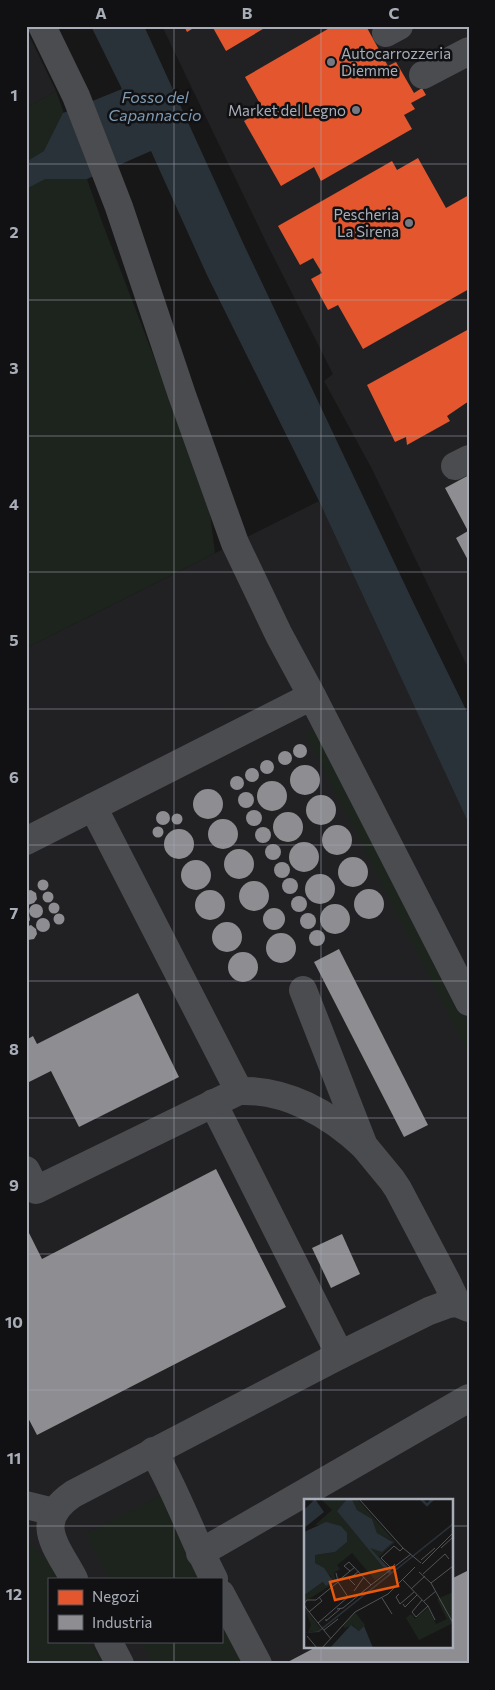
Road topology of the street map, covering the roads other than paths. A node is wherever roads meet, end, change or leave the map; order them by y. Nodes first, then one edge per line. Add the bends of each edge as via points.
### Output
1 (42, 26) edge
2 (469, 52) edge
3 (423, 75) dead end
4 (312, 696) junction
5 (93, 807) junction
6 (26, 841) edge
7 (303, 990) dead end
8 (469, 1002) edge
9 (239, 1091) junction
10 (213, 1103) junction
11 (364, 1146) junction
12 (26, 1170) edge
13 (463, 1306) edge
14 (340, 1355) junction
15 (469, 1398) edge
16 (153, 1451) junction
17 (26, 1505) edge
18 (54, 1512) junction
19 (200, 1553) junction
20 (73, 1578) edge
21 (213, 1578) edge
22 (222, 1596) edge
23 (109, 1642) edge
24 (120, 1664) edge
25 (258, 1664) edge

1 - 4 lane via 76,96 119,207 235,543
2 - 3 lane
4 - 5 lane
4 - 8 lane
5 - 6 lane
5 - 9 lane
7 - 11 lane
9 - 10 lane
9 - 11 lane via 264,1091 300,1103 334,1122
10 - 12 lane via 36,1190
10 - 14 lane
11 - 13 lane via 398,1189
13 - 14 lane via 448,1304 430,1311
14 - 16 lane
15 - 19 lane
16 - 18 lane via 73,1494
16 - 19 lane
17 - 18 lane
18 - 20 lane via 50,1532
19 - 21 lane
22 - 25 lane
23 - 24 lane

